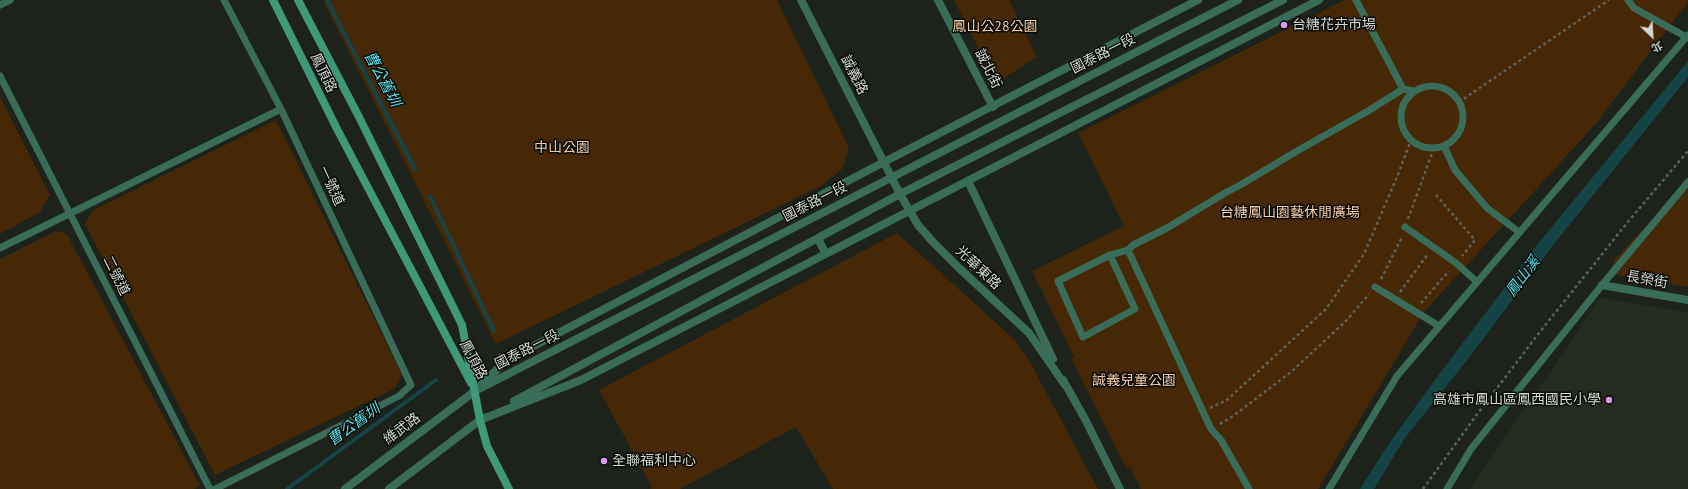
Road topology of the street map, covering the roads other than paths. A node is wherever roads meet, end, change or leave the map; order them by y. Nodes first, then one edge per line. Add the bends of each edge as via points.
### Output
1 (10, 0) edge
2 (224, 0) edge
3 (273, 0) edge
4 (298, 0) edge
5 (801, 0) edge
6 (938, 0) edge
7 (1198, 0) edge
8 (1238, 0) edge
9 (1283, 0) edge
10 (1319, 0) edge
11 (1356, 0) edge
12 (1628, 0) edge
13 (0, 5) edge
14 (1688, 37) edge
15 (0, 76) edge
16 (1403, 89) junction
17 (1414, 91) junction
18 (993, 107) junction
19 (281, 109) junction
20 (1444, 146) junction
21 (884, 162) junction
22 (892, 177) junction
23 (968, 181) junction
24 (1688, 182) edge
25 (900, 194) junction
26 (909, 210) junction
27 (70, 213) junction
28 (1405, 227) road end
29 (1519, 232) junction
30 (818, 239) junction
31 (0, 248) edge
32 (1128, 250) junction
33 (826, 254) junction
34 (1110, 255) junction
35 (1477, 282) junction
36 (1602, 286) junction
37 (1376, 287) road end
38 (1688, 300) edge
39 (1439, 326) junction
40 (1065, 385) junction
41 (475, 391) junction
42 (480, 420) junction
43 (210, 489) edge
44 (215, 489) edge
45 (345, 489) edge
46 (389, 489) edge
47 (509, 489) edge
48 (1120, 489) edge
49 (1249, 489) edge
50 (1329, 489) edge
51 (1447, 489) edge

1 - 13 lane
2 - 19 lane, 一號道
3 - 41 main road, 鳳頂路 via 337,129
4 - 41 main road, 鳳頂路 via 462,325
5 - 21 street, 誠義路
6 - 18 street, 誠北街
7 - 18 street, 國泰路一段
8 - 22 street, 國泰路一段
9 - 25 street
10 - 23 street
11 - 16 lane
12 - 14 lane via 1634,8
14 - 29 lane
15 - 27 lane, 二號道
16 - 17 lane
16 - 32 lane via 1167,228 1133,244
17 - 20 lane via 1406,98 1402,108 1402,127 1411,140 1424,147
17 - 20 lane via 1423,87 1444,88 1459,102 1462,111 1461,127 1453,140
18 - 21 street, 國泰路一段
19 - 27 lane
19 - 44 lane, 一號道 via 411,385 399,396
20 - 29 lane via 1455,170 1487,208
21 - 22 street, 光華東路
21 - 41 street, 國泰路一段 via 507,360
22 - 25 street, 光華東路
22 - 41 street, 國泰路一段
23 - 26 street
23 - 40 street, 光華東路
24 - 36 lane
25 - 26 street, 光華東路
25 - 30 street
26 - 33 street
26 - 40 street, 光華東路 via 932,242 1029,333
27 - 31 lane
27 - 43 lane, 二號道
28 - 35 lane via 1456,263
29 - 35 lane
30 - 33 street
30 - 42 street
32 - 34 lane
32 - 49 lane via 1211,429 1221,440
33 - 42 street via 581,380
34 - 34 lane via 1058,281 1083,337 1135,309
35 - 39 lane
36 - 38 street, 長榮街
36 - 51 lane via 1471,449
37 - 39 lane
39 - 50 lane via 1397,376
40 - 48 street, 光華東路
41 - 42 main road
41 - 45 street, 維武路
42 - 46 street
42 - 47 main road via 487,446

